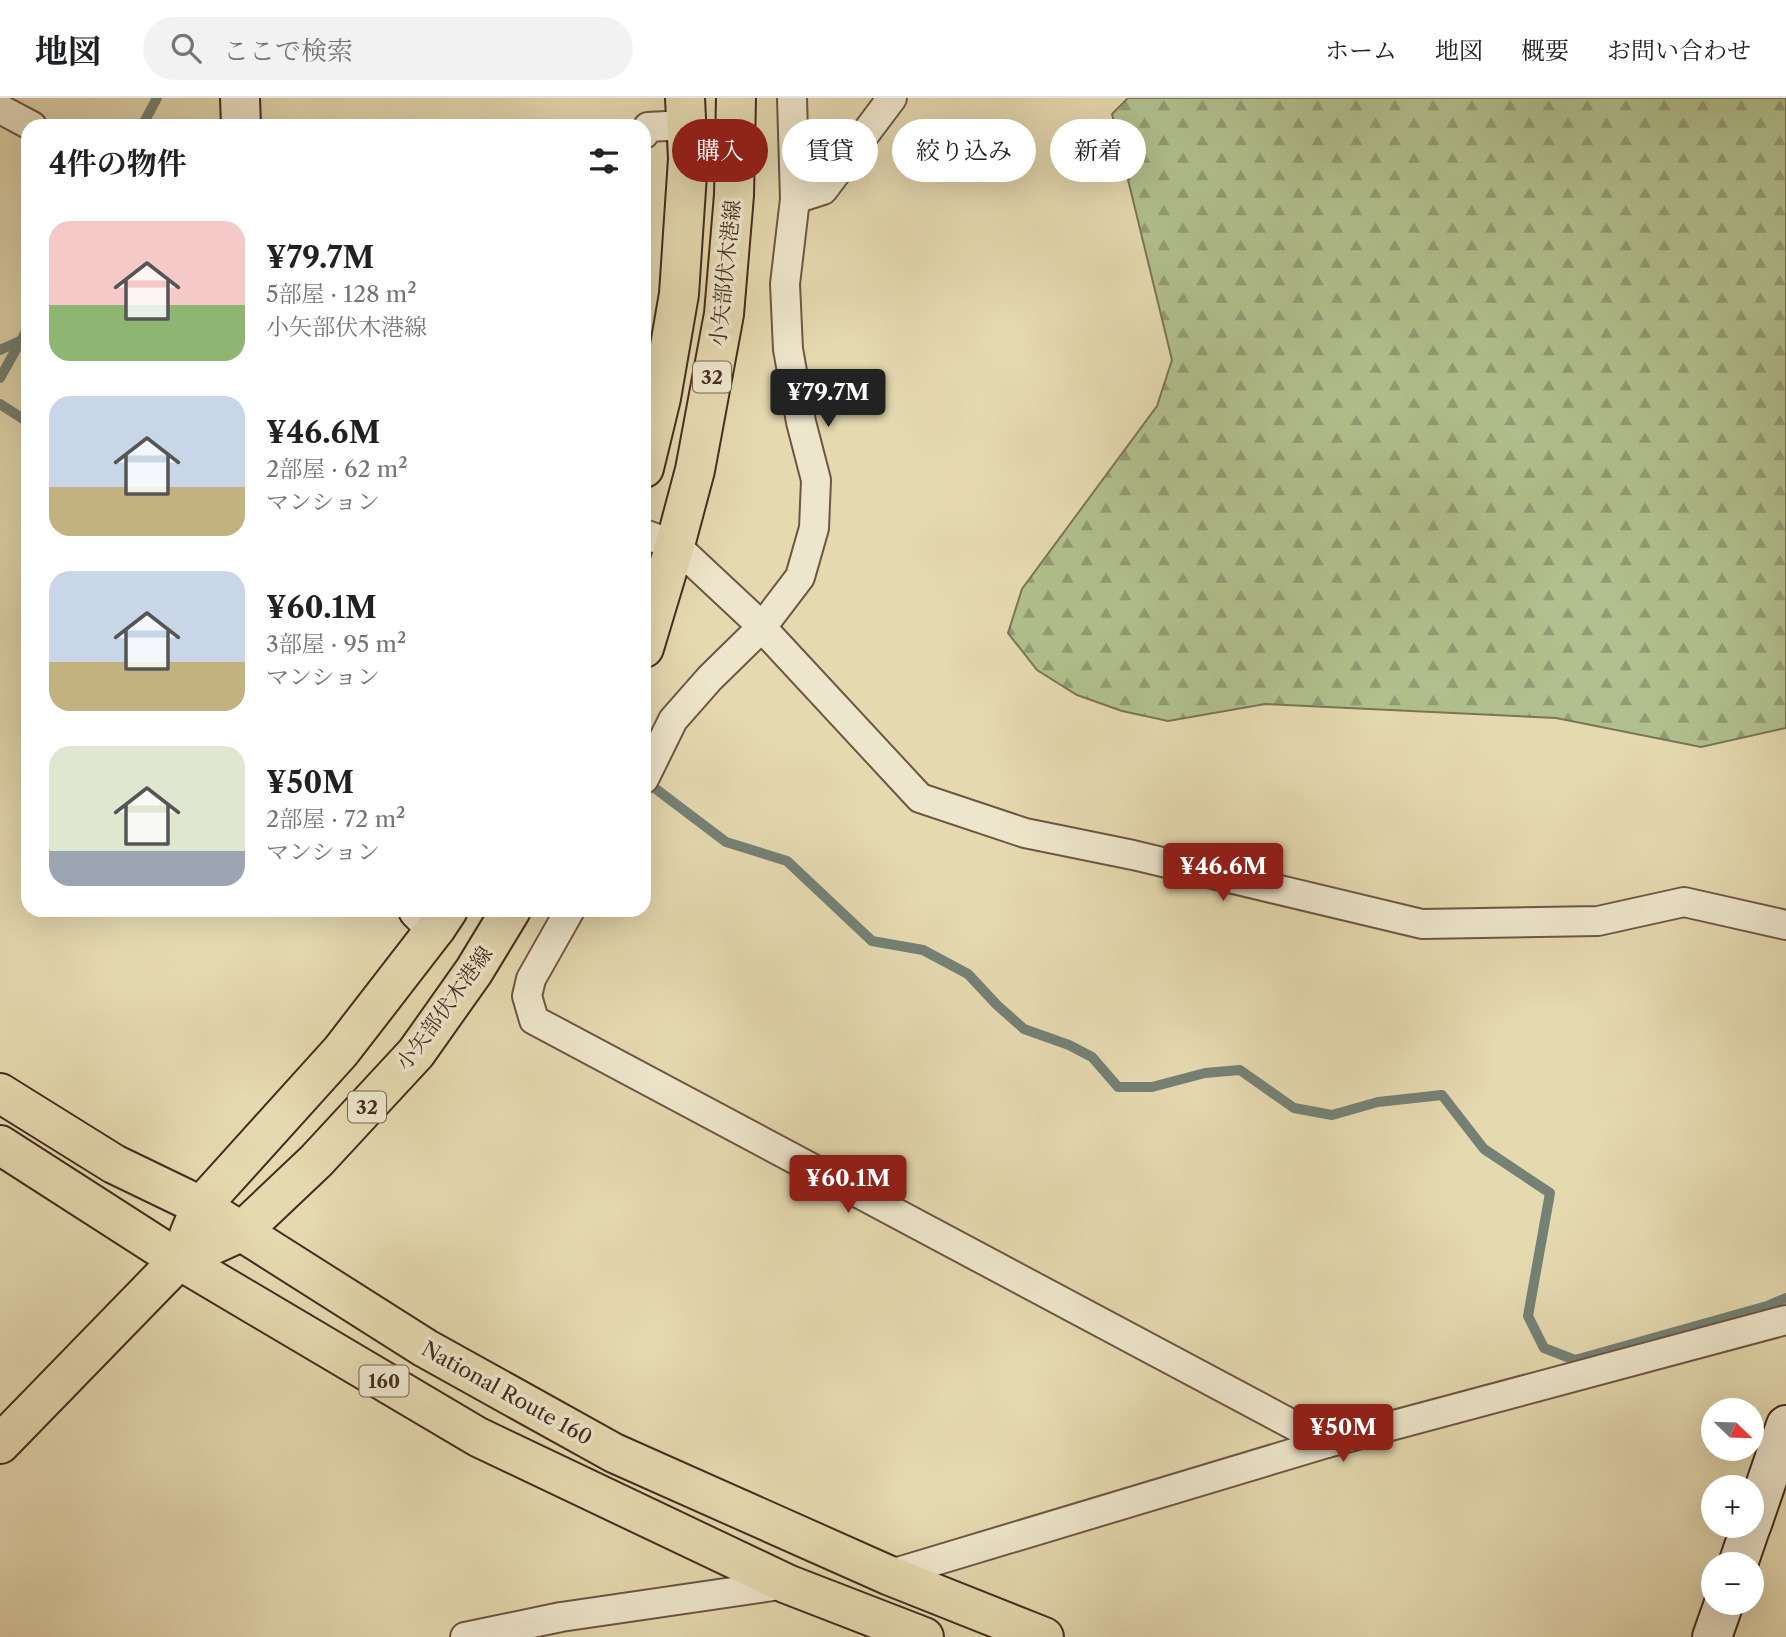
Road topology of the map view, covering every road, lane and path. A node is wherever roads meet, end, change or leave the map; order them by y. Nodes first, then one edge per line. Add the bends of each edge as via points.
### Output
1 (240, 98) edge
2 (736, 98) edge
3 (792, 98) edge
4 (891, 98) edge
5 (0, 109) edge
6 (686, 111) edge
7 (241, 119) edge
8 (21, 120) edge
9 (651, 126) edge
10 (795, 200) junction
11 (651, 439) edge
12 (660, 539) edge
13 (651, 600) edge
14 (762, 627) junction
15 (651, 765) edge
16 (433, 917) edge
17 (507, 917) edge
18 (566, 917) edge
19 (1786, 925) edge
20 (0, 1093) edge
21 (0, 1145) edge
22 (201, 1206) junction
23 (241, 1232) junction
24 (179, 1259) junction
25 (1786, 1320) edge
26 (1786, 1425) edge
27 (1327, 1443) junction
28 (0, 1444) edge
29 (1764, 1488) edge
30 (888, 1575) junction
31 (787, 1584) junction
32 (1720, 1615) edge
33 (465, 1637) edge
34 (924, 1637) edge
35 (1044, 1637) edge
36 (1712, 1637) edge

1 - 7 street
2 - 12 main road, 小矢部伏木港線 / 32 via 724,314 695,470
3 - 10 street
4 - 10 street via 823,190
5 - 8 street
6 - 9 street
6 - 11 main road, 小矢部伏木港線 / 32 via 688,159 678,294
10 - 14 street via 785,284 788,349 816,480 814,528 800,577
12 - 13 main road, 小矢部伏木港線 / 32
12 - 14 street
14 - 15 street via 673,720
14 - 19 street via 920,798 1025,833 1422,924 1598,921 1684,902
16 - 22 main road, 小矢部伏木港線 / 32 via 341,1051
17 - 23 main road, 小矢部伏木港線 / 32 via 416,1053 316,1161
18 - 27 street via 531,979 527,996 534,1020
20 - 22 main road, National Route 160 / 160 via 114,1164
21 - 24 main road, 160
22 - 23 main road, National Route 160 / 160
22 - 24 main road, 小矢部伏木港線 / 32
23 - 24 main road, 小矢部伏木港線 / 32
23 - 30 main road, National Route 160 / 160 via 425,1348 614,1452
24 - 28 main road, 小矢部伏木港線 / 32
24 - 31 main road, 160 via 478,1437
25 - 27 street
26 - 29 street
27 - 30 street
30 - 35 main road, National Route 160 / 160
31 - 33 street via 561,1617
31 - 34 main road, 160
32 - 36 street

